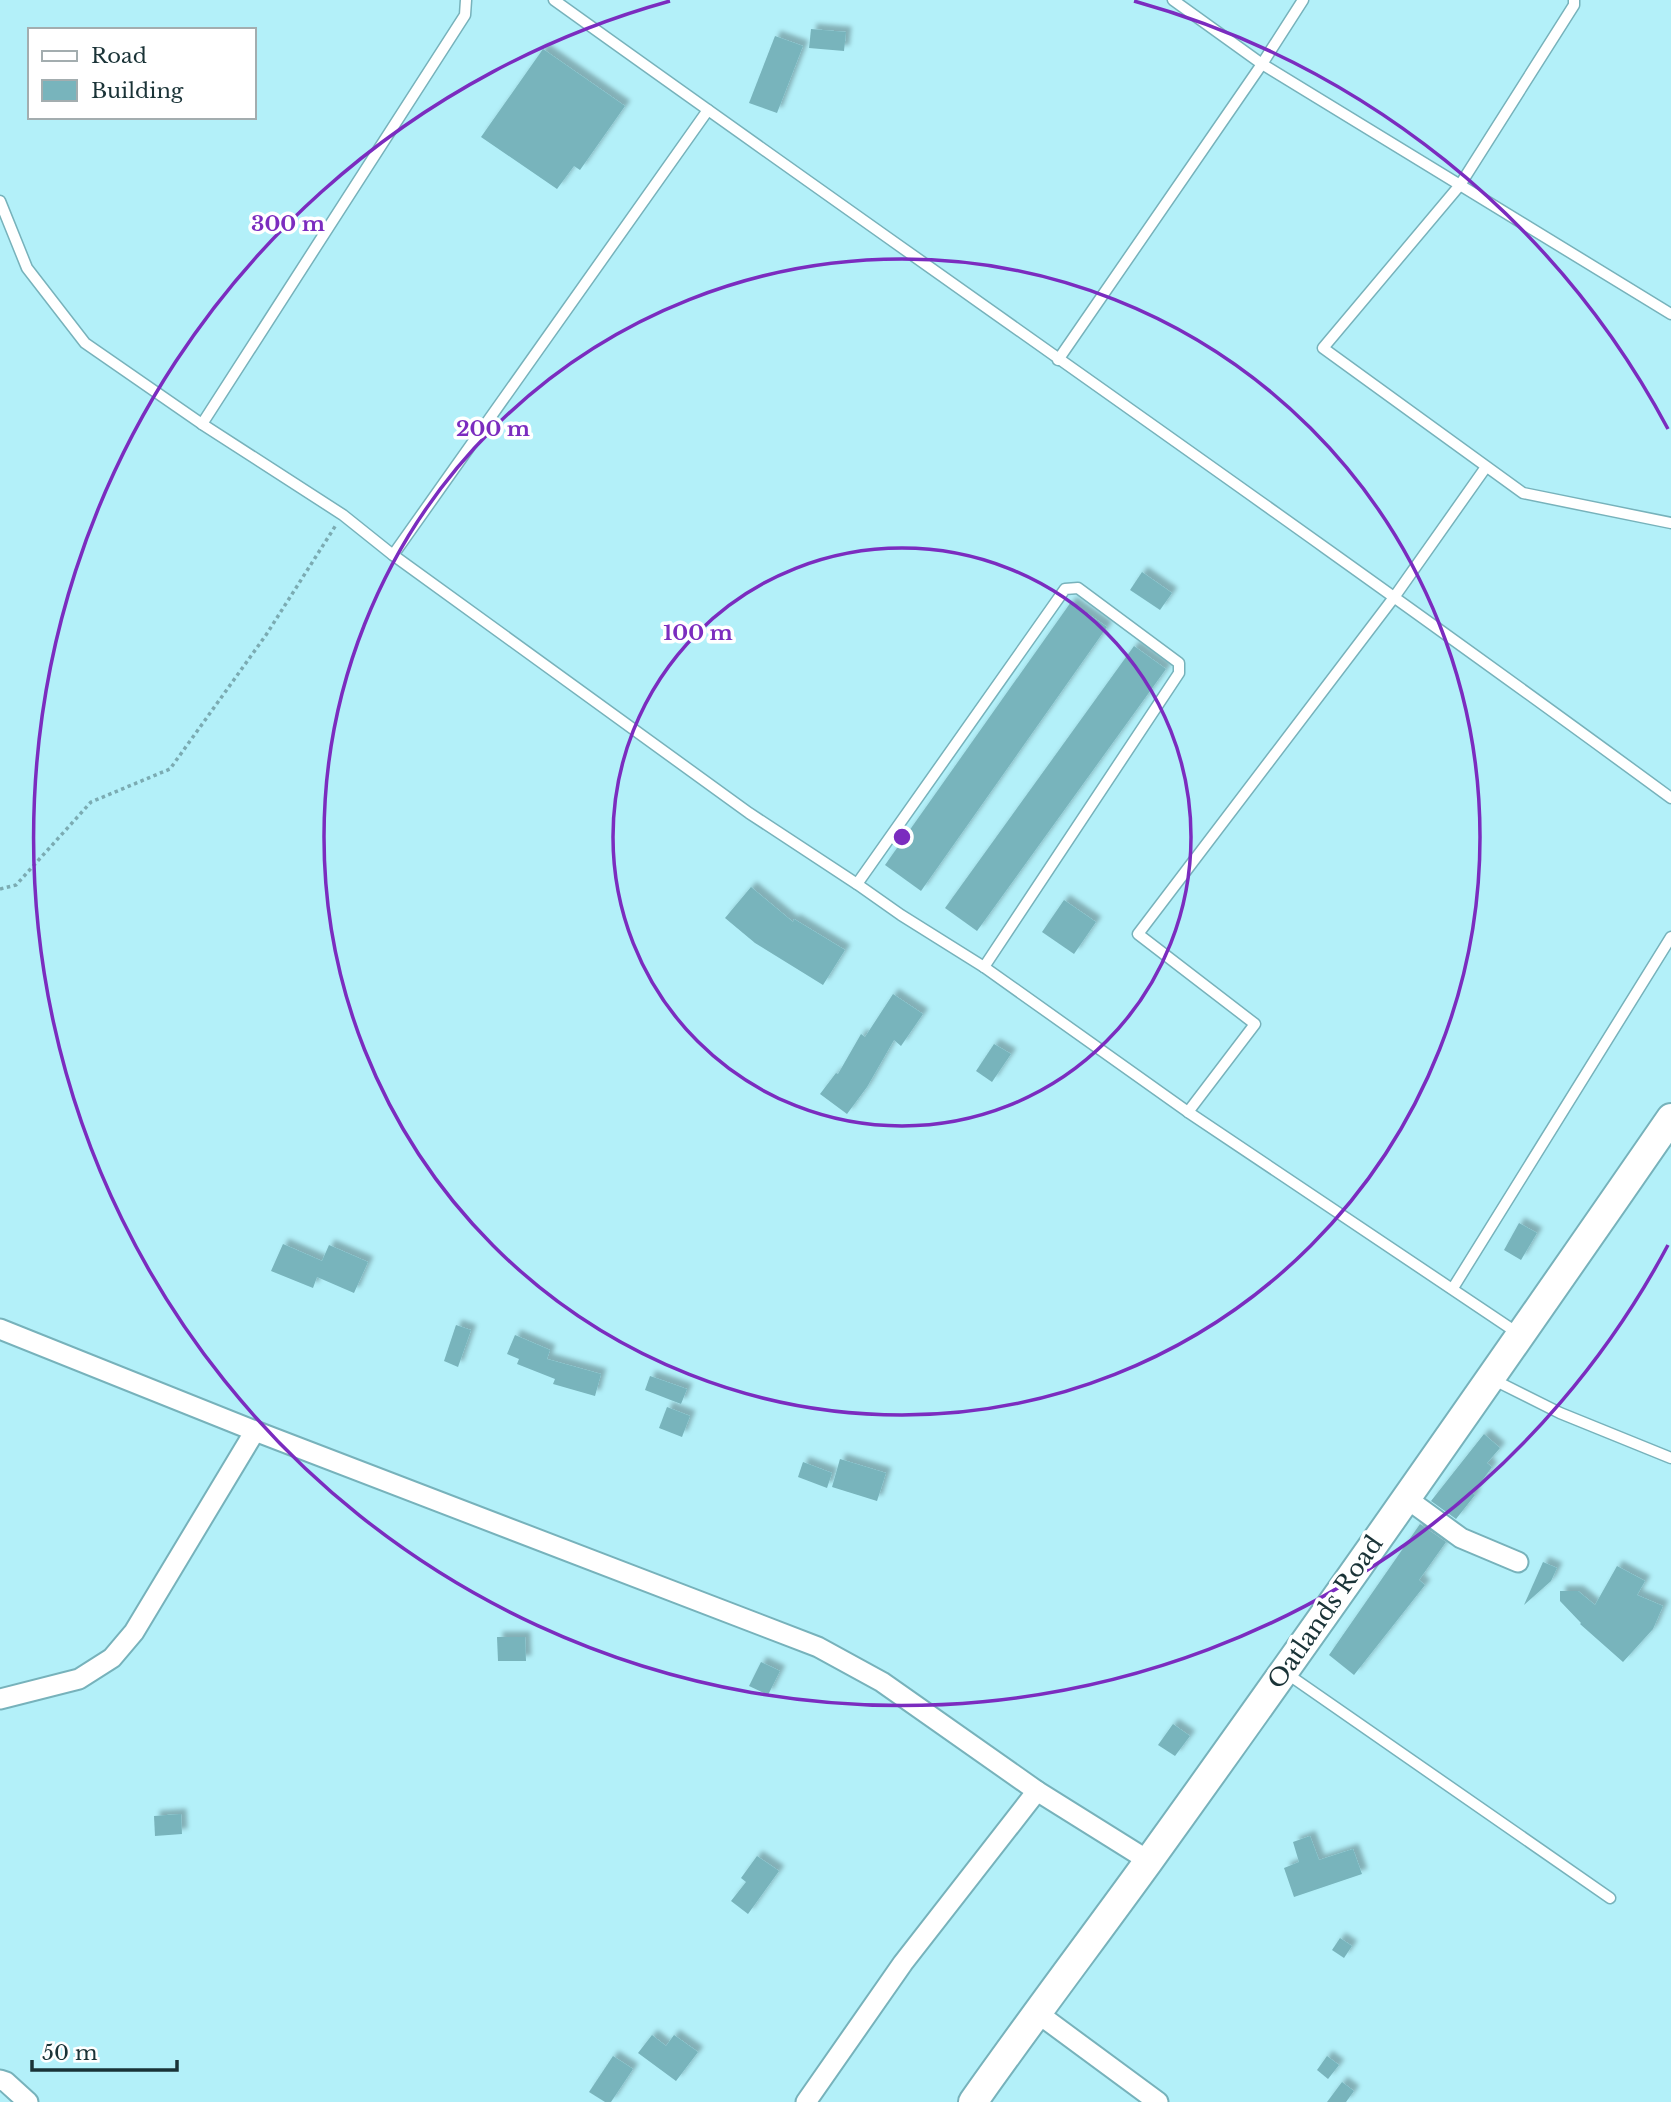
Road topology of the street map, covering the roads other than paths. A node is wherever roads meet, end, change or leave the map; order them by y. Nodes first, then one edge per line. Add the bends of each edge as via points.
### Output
1 (466, 0) edge
2 (554, 0) edge
3 (1173, 0) edge
4 (1303, 0) edge
5 (1574, 0) edge
6 (1262, 64) junction
7 (708, 110) junction
8 (1460, 185) junction
9 (0, 201) edge
10 (1671, 314) edge
11 (1058, 360) junction
12 (202, 424) junction
13 (1486, 467) junction
14 (1671, 523) edge
15 (393, 555) junction
16 (1395, 597) junction
17 (1671, 797) edge
18 (857, 884) junction
19 (1671, 937) edge
20 (984, 967) junction
21 (1188, 1112) junction
22 (1671, 1118) edge
23 (1453, 1288) junction
24 (0, 1329) edge
25 (1521, 1335) junction
26 (1491, 1378) junction
27 (255, 1431) junction
28 (1671, 1458) edge
29 (1406, 1498) junction
30 (1518, 1562) dead end
31 (1283, 1670) junction
32 (0, 1699) edge
33 (1037, 1791) junction
34 (1149, 1861) junction
35 (1611, 1898) dead end
36 (1036, 2012) junction
37 (0, 2080) edge
38 (28, 2102) edge
39 (806, 2102) edge
40 (973, 2102) edge
41 (1158, 2102) edge

1 - 12 lane via 465,15
2 - 7 lane
3 - 6 lane
4 - 6 lane
5 - 8 lane
6 - 8 lane
6 - 11 lane
7 - 11 lane
7 - 15 lane
8 - 10 lane
8 - 13 lane via 1323,348
9 - 12 lane via 27,268 85,343
11 - 16 lane
12 - 15 lane via 343,514
13 - 14 lane via 1522,494
13 - 16 lane
15 - 18 lane via 749,813
16 - 17 lane
16 - 21 lane via 1138,934 1255,1024
18 - 20 lane
18 - 20 lane via 1065,589 1078,589 1179,663 1180,673
19 - 23 lane
20 - 21 lane
21 - 23 lane
22 - 25 street, Oatlands Road
23 - 25 lane
24 - 27 street
25 - 26 street, Oatlands Road
26 - 28 lane via 1560,1413
26 - 29 street, Oatlands Road
27 - 32 street via 134,1632 112,1658 79,1679
27 - 33 street via 818,1647 882,1682
29 - 30 street via 1461,1538
29 - 31 street, Oatlands Road
31 - 34 street, Oatlands Road
31 - 35 lane
33 - 34 street
33 - 39 street via 903,1964
34 - 36 street, Oatlands Road
36 - 40 street, Oatlands Road
36 - 41 street
37 - 38 street

